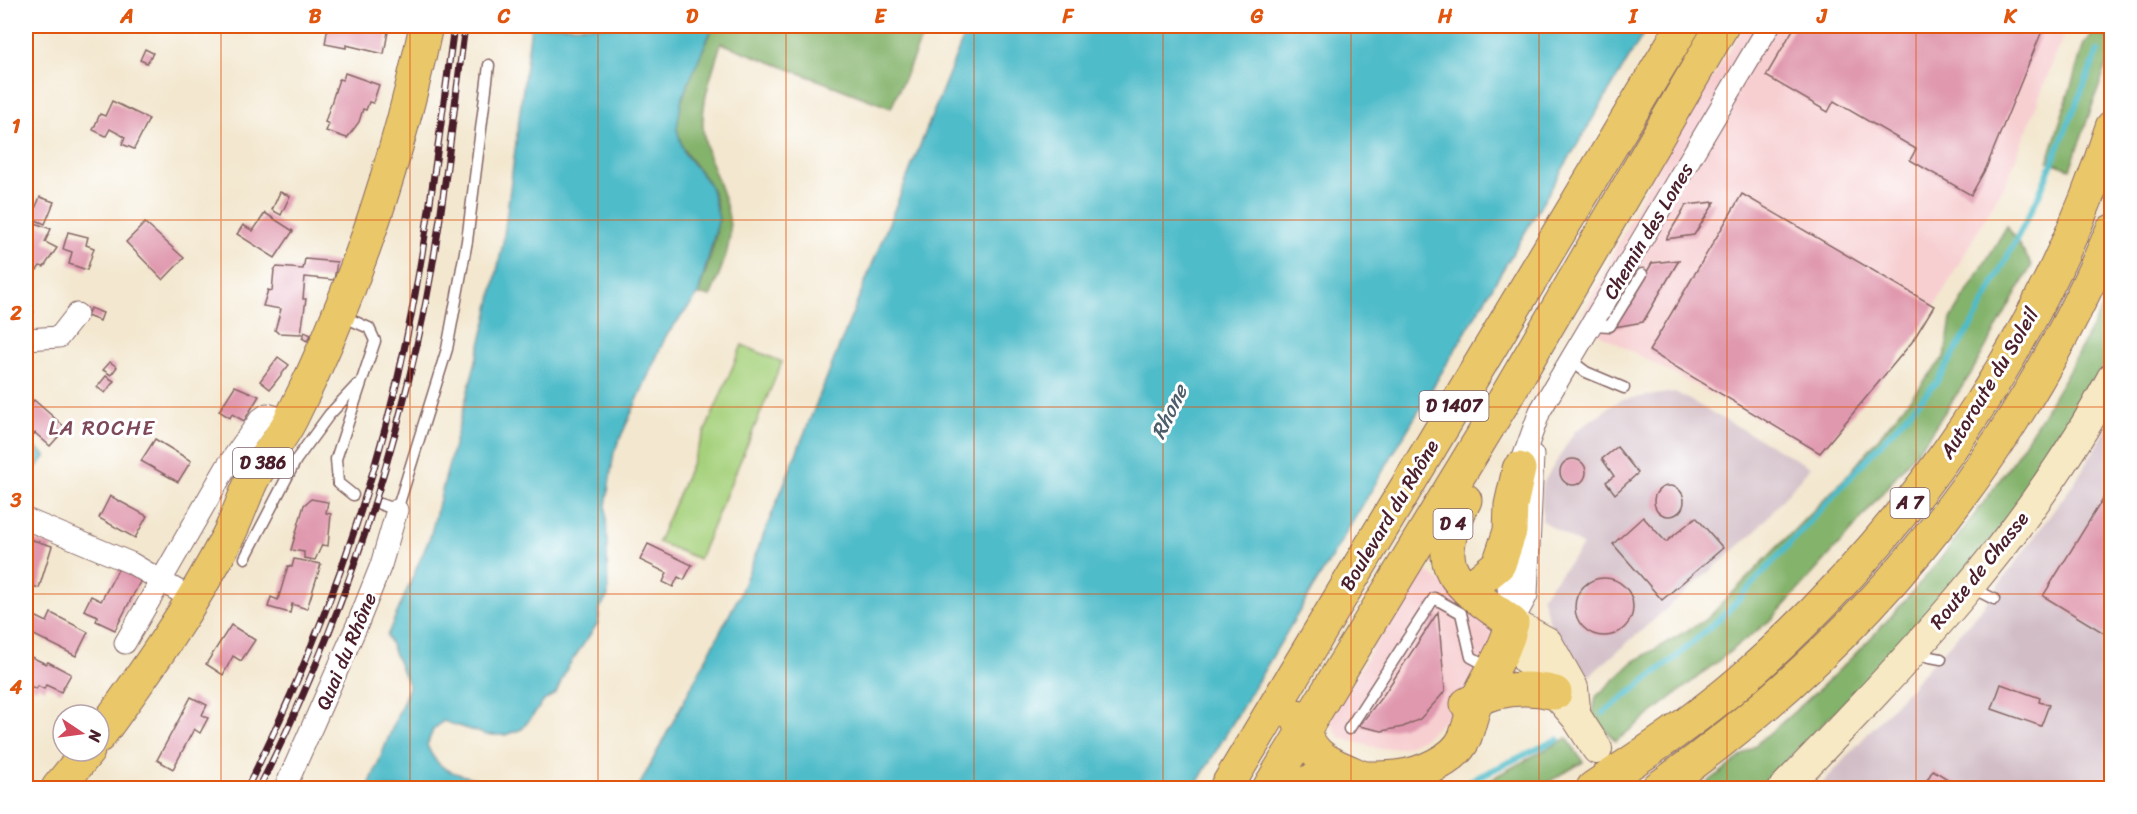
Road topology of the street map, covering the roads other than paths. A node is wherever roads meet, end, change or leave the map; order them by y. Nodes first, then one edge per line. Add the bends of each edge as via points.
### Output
1 (426, 26) edge
2 (1683, 26) edge
3 (1722, 26) edge
4 (1769, 26) edge
5 (489, 65) dead end
6 (2112, 127) edge
7 (1585, 189) junction
8 (2112, 231) edge
9 (1642, 274) dead end
10 (77, 314) dead end
11 (339, 315) junction
12 (1593, 325) junction
13 (26, 339) edge
14 (1570, 360) junction
15 (2112, 378) edge
16 (362, 380) junction
17 (1624, 388) dead end
18 (1502, 404) junction
19 (290, 421) junction
20 (1529, 437) junction
21 (1519, 469) junction
22 (353, 495) dead end
23 (389, 507) joint
24 (26, 519) edge
25 (245, 558) dead end
26 (161, 579) junction
27 (192, 599) junction
28 (1462, 601) junction
29 (1512, 623) junction
30 (125, 643) dead end
31 (1909, 653) junction
32 (1941, 659) dead end
33 (1495, 669) junction
34 (1555, 693) junction
35 (1477, 699) junction
36 (1577, 718) junction
37 (111, 720) edge
38 (1349, 729) dead end
39 (1304, 735) junction
40 (1826, 745) junction
41 (1597, 749) dead end
42 (79, 763) edge
43 (1359, 776) junction
44 (58, 789) edge
45 (285, 789) edge
46 (1226, 789) edge
47 (1243, 789) edge
48 (1269, 789) edge
49 (1292, 789) edge
50 (1593, 789) edge
51 (1659, 789) edge
52 (1784, 789) edge
53 (1796, 789) edge

1 - 11 main road, D 386 via 382,198
2 - 7 main road, Boulevard du Rhône / D 1407
3 - 18 main road, Boulevard du Rhône / D 1407
4 - 12 street, Chemin des Lones
5 - 23 lane via 467,242 447,349
6 - 50 main road, Autoroute du Soleil / A 7 via 2063,251 2013,349 1965,429 1912,500 1862,562 1742,680
7 - 39 main road via 1492,383 1307,690 1297,716
7 - 46 main road, Boulevard du Rhône / D 1407
8 - 51 main road, Autoroute du Soleil / A 7 via 2039,378 1998,444 1935,531 1844,634 1780,695
9 - 12 lane via 1610,326
10 - 13 street via 59,337
11 - 16 lane via 369,328 374,336
11 - 19 main road, D 386
12 - 14 street, Chemin des Lones
14 - 17 lane via 1586,372
14 - 20 street, Chemin des Lones
15 - 31 main road, Route de Chasse via 2056,471 2008,538 1981,592
16 - 22 lane via 336,459 338,483
16 - 25 lane via 329,415 296,460
18 - 28 main road, D 4 via 1497,440 1448,536 1446,556
18 - 39 main road, Boulevard du Rhône / D 1407
19 - 26 street via 267,414 260,418
19 - 27 main road, D 386 via 253,478 227,539
20 - 21 street, Chemin des Lones
20 - 29 street via 1534,461 1527,595
21 - 28 main road via 1510,531 1499,564
21 - 29 street, Chemin des Lones via 1517,548 1508,587
23 - 45 street, Quai du Rhône via 393,530 366,603
24 - 26 street
26 - 27 street
26 - 30 street
27 - 37 main road, D 386
28 - 29 main road, D 4
28 - 33 lane via 1471,657
28 - 38 lane via 1434,598
29 - 33 main road
29 - 34 main road, Chemin des Lones / D 4 via 1527,660
29 - 36 main road, Chemin des Lones / D 4 via 1547,642 1573,688
31 - 32 lane
31 - 40 main road, Route de Chasse
33 - 35 main road
34 - 35 main road via 1517,689
34 - 36 main road, Chemin des Lones / D 4
35 - 39 main road via 1467,704 1425,748 1395,756 1356,753 1321,737
35 - 43 main road via 1464,740 1446,758 1406,776
36 - 41 main road, Chemin des Lones / D 4
39 - 43 main road via 1318,756
39 - 47 main road via 1280,738 1266,749
39 - 48 main road, Boulevard du Rhône / D 1407
40 - 52 main road, Route de Chasse
40 - 53 main road, Route de Chasse
42 - 44 main road
43 - 49 main road via 1323,778

